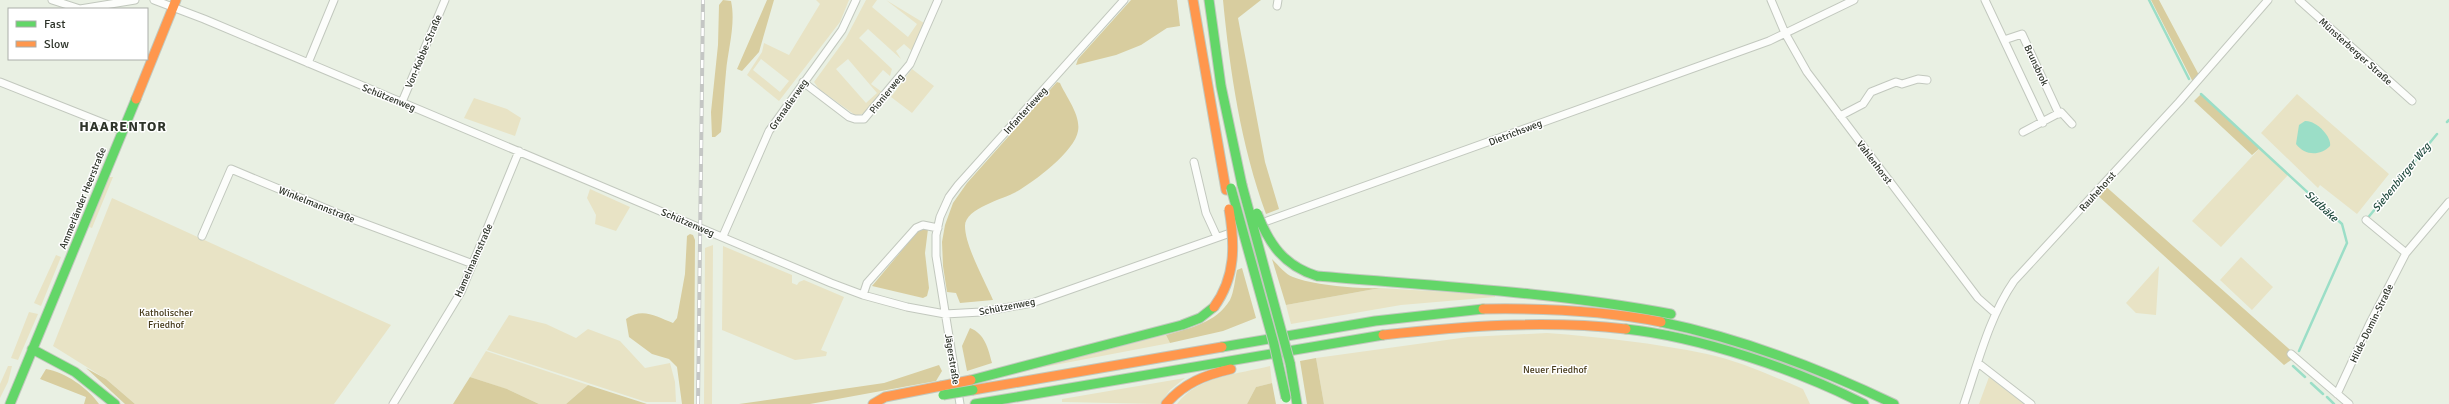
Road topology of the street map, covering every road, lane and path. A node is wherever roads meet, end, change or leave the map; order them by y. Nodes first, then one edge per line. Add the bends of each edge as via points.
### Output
1 (52, 0) edge
2 (135, 0) edge
3 (154, 0) edge
4 (334, 0) edge
5 (445, 0) edge
6 (856, 0) edge
7 (938, 0) edge
8 (1124, 0) edge
9 (1193, 0) edge
10 (1208, 0) edge
11 (1771, 0) edge
12 (1854, 0) edge
13 (1985, 0) edge
14 (2268, 0) edge
15 (2299, 0) edge
16 (175, 4) edge
17 (75, 8) edge
18 (91, 8) edge
19 (1785, 33) junction
20 (2004, 40) junction
21 (308, 63) junction
22 (1927, 80) dead end
23 (0, 82) edge
24 (803, 82) junction
25 (2412, 101) dead end
26 (402, 102) junction
27 (2059, 114) junction
28 (1840, 116) junction
29 (2043, 123) junction
30 (2072, 124) dead end
31 (122, 130) junction
32 (2023, 132) dead end
33 (519, 151) junction
34 (1194, 162) dead end
35 (1244, 184) junction
36 (1229, 189) junction
37 (2449, 202) edge
38 (2366, 220) dead end
39 (938, 228) junction
40 (1244, 228) joint
41 (202, 236) dead end
42 (723, 236) junction
43 (1217, 237) junction
44 (2406, 253) junction
45 (473, 264) junction
46 (862, 295) junction
47 (1995, 313) junction
48 (945, 314) junction
49 (1715, 332) junction
50 (32, 349) junction
51 (1268, 354) junction
52 (2291, 354) dead end
53 (1978, 363) junction
54 (100, 390) junction
55 (942, 391) junction
56 (2337, 394) junction
57 (1297, 400) edge
58 (1286, 401) edge
59 (10, 404) edge
60 (107, 404) edge
61 (115, 404) edge
62 (393, 404) edge
63 (873, 404) edge
64 (892, 404) edge
65 (960, 404) edge
66 (975, 404) edge
67 (1166, 404) edge
68 (1864, 404) edge
69 (1894, 404) edge
70 (1964, 404) edge
71 (2031, 404) edge
72 (2349, 404) edge

1 - 17 street
2 - 18 street
3 - 16 street, Schützenweg
4 - 21 street
5 - 26 street, Von-Kobbe-Straße
6 - 24 street, Grenadierweg via 842,30
7 - 24 street, Pionierweg via 910,64 864,119 849,116
8 - 39 street, Infanterieweg via 958,185 944,207
9 - 36 main road via 1214,124
10 - 35 main road via 1221,86
11 - 19 street, Vahlenhorst
12 - 19 street, Dietrichsweg
13 - 20 street, Brunsbrok
14 - 47 street, Rauhehorst via 2179,102 2014,281 2002,297
15 - 25 street, Münsterberger Straße
16 - 21 street, Schützenweg
16 - 31 main road, Ammerländer Heerstraße
19 - 28 street, Vahlenhorst via 1807,72
19 - 40 street, Dietrichsweg via 1527,126 1460,153
20 - 27 street, Brunsbrok via 2022,34
20 - 29 street, Brunsbrok
21 - 26 street, Schützenweg
22 - 28 street via 1918,79 1902,84 1896,82 1880,88 1871,92 1863,104
23 - 31 street
24 - 42 street, Grenadierweg via 769,131
26 - 33 street, Schützenweg
27 - 29 street
27 - 30 street, Brunsbrok via 2061,112
28 - 47 street, Vahlenhorst via 1978,298
29 - 32 street
31 - 50 main road, Ammerländer Heerstraße
33 - 42 street, Schützenweg
33 - 45 street, Hamelmannstraße
34 - 43 street via 1206,213
35 - 49 main road, bridge via 1265,237 1273,249 1284,262 1317,276 1612,303 1683,317
35 - 57 main road, bridge via 1290,363
36 - 55 main road, bridge via 1233,238 1232,264 1226,290 1214,307 1200,318 1182,325 971,380
36 - 58 main road, bridge via 1274,344
37 - 44 street, Hilde-Domin-Straße
38 - 44 street
39 - 46 street via 923,225 916,228 867,283
39 - 48 street, Infanterieweg via 936,256
40 - 43 street, Schützenweg
41 - 45 street, Winkelmannstraße via 231,168 339,214
42 - 46 street, Schützenweg
43 - 48 street, Schützenweg via 1032,303 981,312
44 - 56 street, Hilde-Domin-Straße
45 - 62 street, Hamelmannstraße via 461,292
46 - 48 street, Schützenweg
47 - 53 street, Rauhehorst
48 - 65 street, Jägerstraße
49 - 55 main road, bridge via 1654,319 1580,311 1532,308 1443,312 1368,322 973,390
49 - 69 main road via 1799,360
50 - 54 main road via 75,372
50 - 59 main road, Ammerländer Heerstraße
51 - 66 main road
51 - 67 main road via 1250,364 1213,372 1187,383 1175,392
51 - 68 main road via 1378,336 1485,324 1553,324 1613,328 1670,336 1723,350 1776,368
52 - 56 street
53 - 70 street, Rauhehorst
53 - 71 street
54 - 60 main road
54 - 61 main road
55 - 63 main road via 885,397
55 - 64 main road
56 - 72 street

